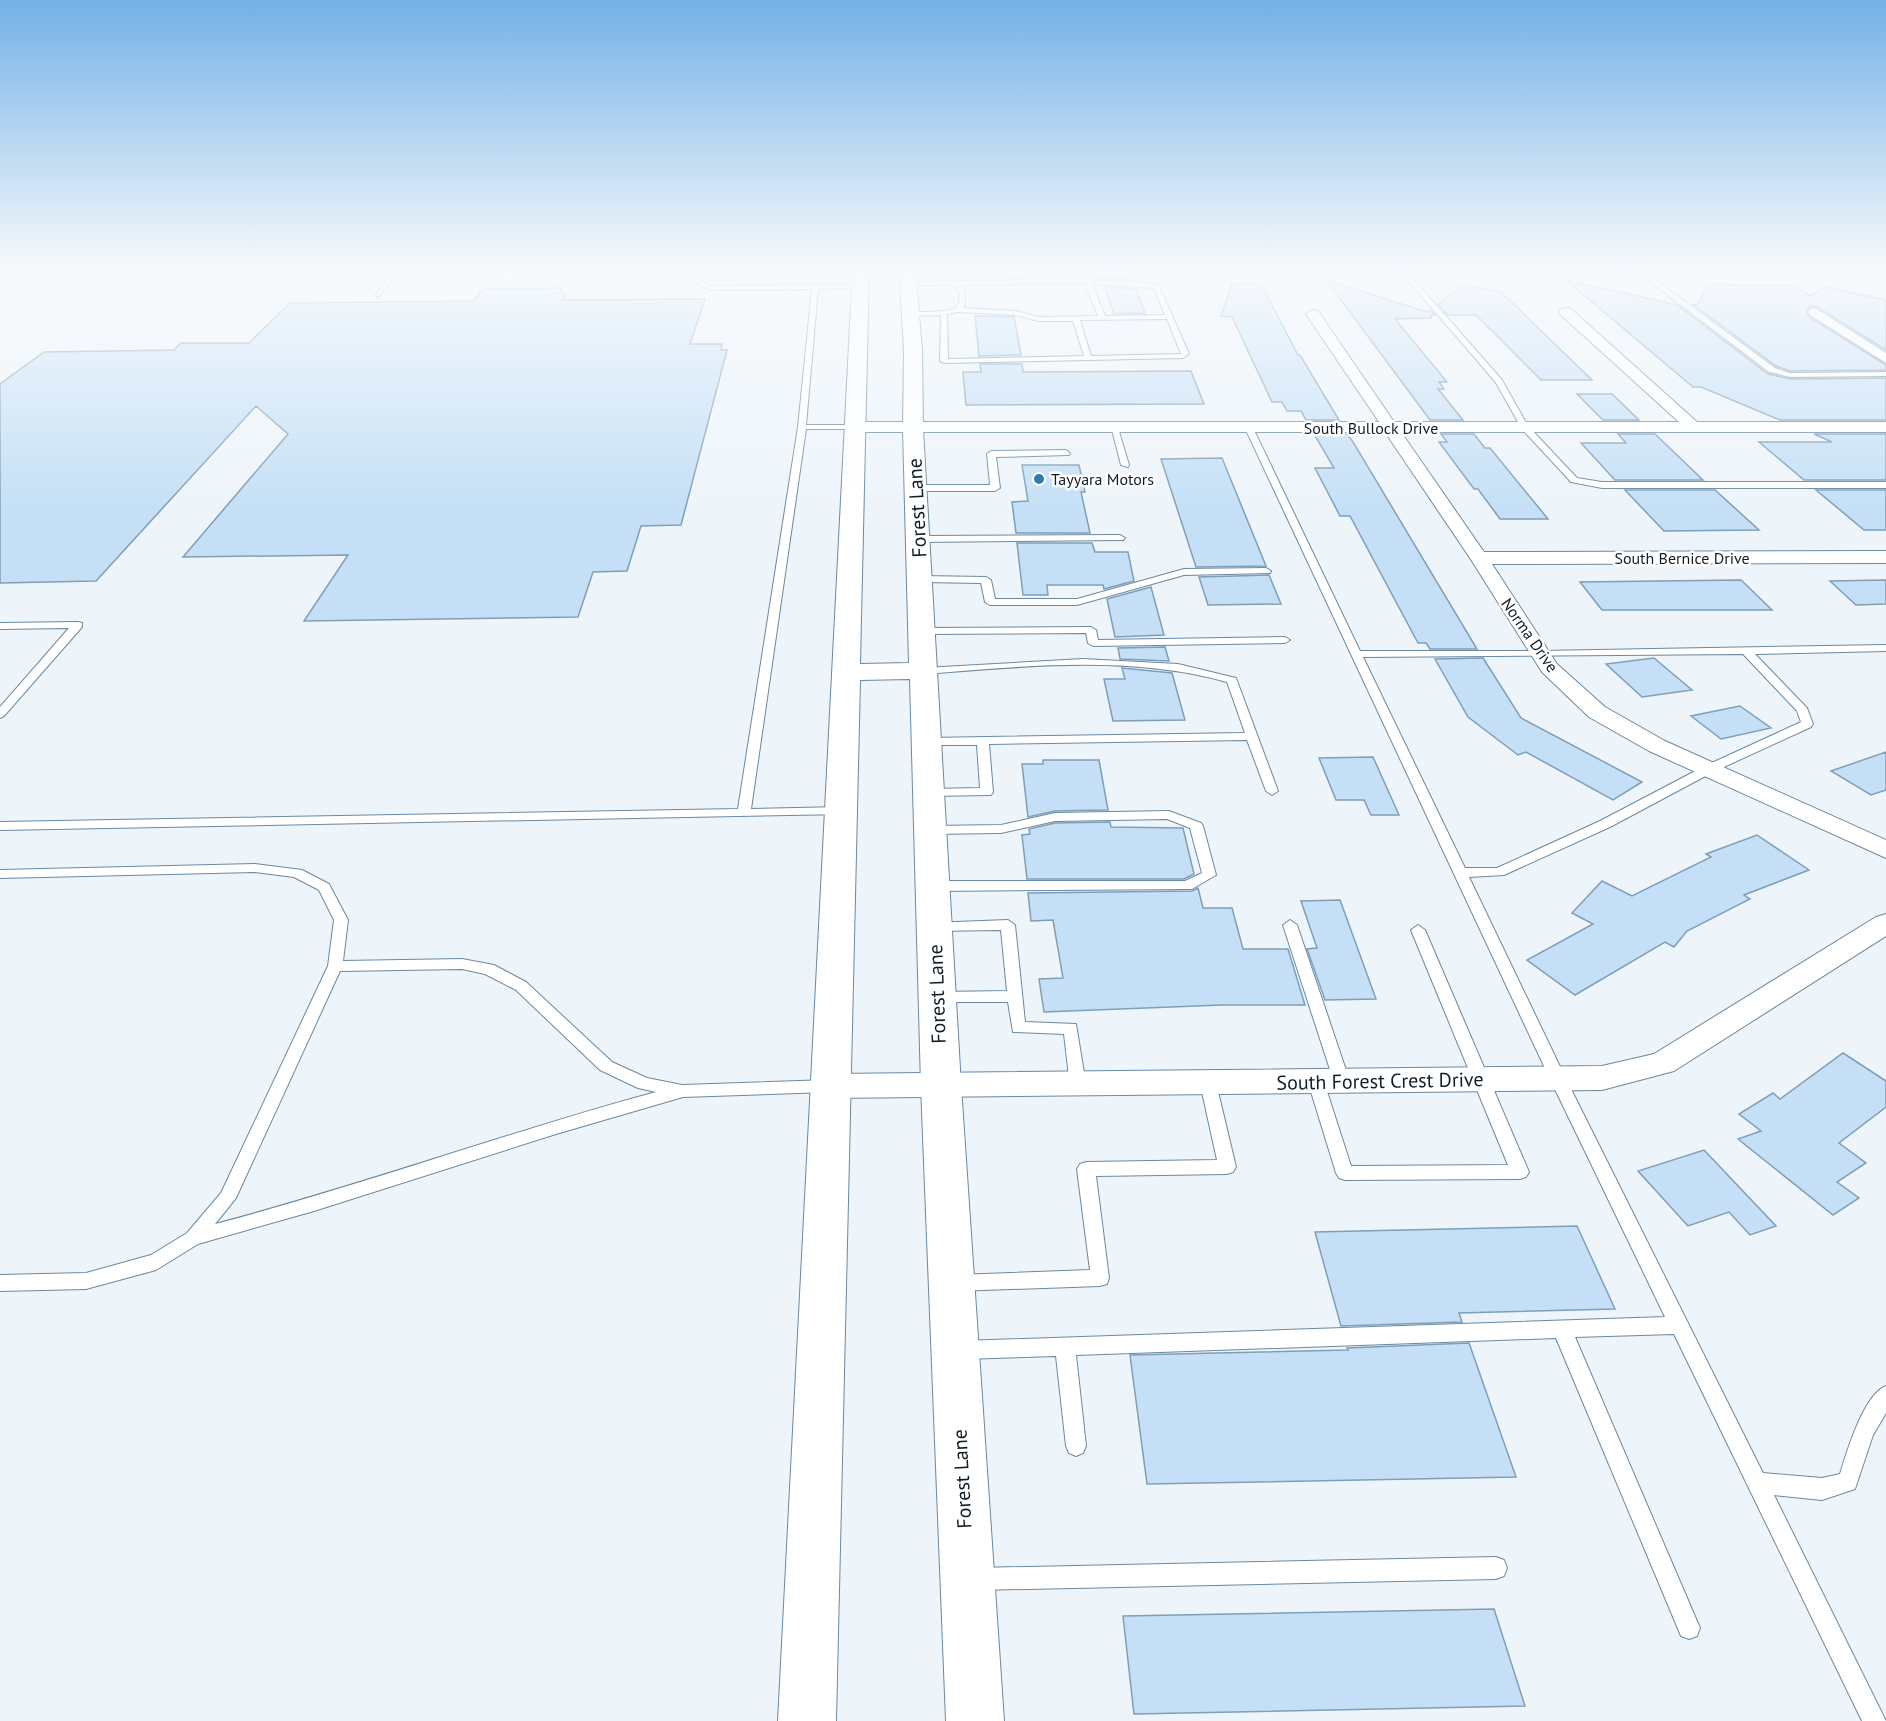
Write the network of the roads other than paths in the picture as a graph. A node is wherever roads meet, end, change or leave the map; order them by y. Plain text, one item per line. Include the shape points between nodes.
1 (809, 347) edge
2 (858, 347) edge
3 (913, 347) edge
4 (944, 347) edge
5 (1085, 347) edge
6 (1182, 347) edge
7 (1336, 347) edge
8 (1470, 347) edge
9 (1605, 347) edge
10 (1742, 347) edge
11 (1868, 347) edge
12 (1088, 358) junction
13 (1886, 359) edge
14 (1886, 374) edge
15 (802, 427) junction
16 (856, 427) junction
17 (1525, 427) junction
18 (1693, 427) junction
19 (1886, 427) edge
20 (1114, 428) junction
21 (1249, 428) junction
22 (1390, 428) junction
23 (913, 429) junction
24 (1066, 453) dead end
25 (1125, 465) dead end
26 (1886, 485) edge
27 (916, 488) junction
28 (1120, 537) dead end
29 (918, 539) junction
30 (1886, 557) edge
31 (1479, 558) junction
32 (1266, 571) dead end
33 (920, 579) junction
34 (0, 626) edge
35 (922, 631) junction
36 (1285, 640) dead end
37 (1886, 648) edge
38 (1746, 650) junction
39 (1356, 654) junction
40 (1540, 654) junction
41 (924, 671) junction
42 (846, 672) junction
43 (0, 714) edge
44 (1252, 736) junction
45 (983, 741) junction
46 (927, 742) junction
47 (1709, 769) junction
48 (1272, 791) dead end
49 (929, 794) junction
50 (841, 811) junction
51 (744, 813) junction
52 (0, 826) edge
53 (930, 830) junction
54 (1886, 850) edge
55 (1461, 873) junction
56 (0, 874) edge
57 (933, 886) junction
58 (1886, 923) edge
59 (934, 926) junction
60 (1290, 926) dead end
61 (1418, 930) dead end
62 (335, 966) junction
63 (1015, 996) junction
64 (937, 997) junction
65 (1558, 1079) junction
66 (1481, 1080) junction
67 (1329, 1082) junction
68 (1209, 1083) junction
69 (1078, 1085) junction
70 (831, 1086) junction
71 (940, 1086) junction
72 (682, 1091) junction
73 (192, 1238) junction
74 (0, 1283) edge
75 (951, 1283) junction
76 (1680, 1325) junction
77 (1562, 1329) junction
78 (1065, 1347) junction
79 (954, 1350) junction
80 (1886, 1395) edge
81 (1076, 1446) dead end
82 (1758, 1483) junction
83 (1496, 1568) dead end
84 (968, 1579) junction
85 (1689, 1628) dead end
86 (807, 1721) edge
87 (975, 1721) edge
88 (1874, 1721) edge

1 - 15 lane
2 - 16 main road
3 - 23 main road, Forest Lane
4 - 12 lane via 944,361
5 - 12 lane
6 - 12 lane via 1183,356
7 - 22 street, Norma Drive
8 - 17 lane via 1498,382
9 - 18 street
10 - 14 lane via 1772,370 1790,375
11 - 13 street
15 - 16 lane
15 - 51 lane
16 - 23 street, South Bullock Drive
16 - 42 main road
17 - 18 street, South Bullock Drive
17 - 22 street, South Bullock Drive
17 - 26 lane via 1574,480 1584,484
18 - 19 street, South Bullock Drive
20 - 21 street, South Bullock Drive
20 - 23 street, South Bullock Drive
20 - 25 lane
21 - 22 street, South Bullock Drive
21 - 39 lane
22 - 31 street, Norma Drive
23 - 27 main road, Forest Lane
24 - 27 lane via 991,454 995,488
27 - 29 main road, Forest Lane
28 - 29 lane
29 - 33 main road, Forest Lane
30 - 31 street, South Bernice Drive
31 - 40 street, Norma Drive
32 - 33 lane via 1184,572 1077,602 990,602 987,580
33 - 35 main road, Forest Lane
34 - 43 lane via 78,625
35 - 36 lane via 1091,630 1093,643
35 - 41 main road, Forest Lane
37 - 38 lane
38 - 40 lane
38 - 47 lane via 1803,710 1807,724
39 - 40 lane
39 - 55 lane
40 - 47 street, Norma Drive via 1549,668 1597,712 1657,746
41 - 42 main road
41 - 44 lane via 993,665 1179,667 1232,680
41 - 46 main road, Forest Lane
42 - 50 main road
44 - 45 lane
44 - 48 lane
45 - 46 lane
45 - 49 lane via 987,792
46 - 49 main road, Forest Lane
47 - 54 street, Norma Drive
47 - 55 lane via 1605,824 1499,872
49 - 53 main road, Forest Lane
50 - 51 lane
50 - 70 main road
51 - 52 lane
53 - 57 main road, Forest Lane
53 - 57 lane via 1002,830 1055,817 1169,815 1196,826 1209,874 1187,886
55 - 65 lane
56 - 62 lane via 255,868 297,873 324,887 341,920
57 - 59 main road, Forest Lane
58 - 65 street, South Forest Crest Drive via 1663,1063 1602,1078
59 - 63 lane via 1008,925
59 - 64 main road, Forest Lane
60 - 67 lane
61 - 66 lane
62 - 72 lane via 462,964 489,969 521,986 606,1066 644,1084
62 - 73 lane via 226,1198
63 - 64 lane
63 - 69 lane via 1018,1029 1071,1028
64 - 71 main road, Forest Lane
65 - 66 street, South Forest Crest Drive
65 - 76 lane
66 - 67 street, South Forest Crest Drive
66 - 67 lane via 1520,1172 1345,1173
67 - 68 street, South Forest Crest Drive
68 - 69 street, South Forest Crest Drive
68 - 75 lane via 1227,1167 1086,1169 1100,1278
69 - 71 street, South Forest Crest Drive
70 - 71 street, South Forest Crest Drive
70 - 72 lane
70 - 86 main road
71 - 75 main road, Forest Lane
72 - 73 lane via 593,1114 277,1217
73 - 74 lane via 156,1262 86,1281
75 - 79 main road, Forest Lane
76 - 77 lane
76 - 82 lane
77 - 78 lane
77 - 85 lane
78 - 79 lane
78 - 81 lane
79 - 84 main road, Forest Lane
80 - 82 lane via 1864,1431 1848,1482 1822,1489
82 - 88 lane
83 - 84 lane
84 - 87 main road, Forest Lane

